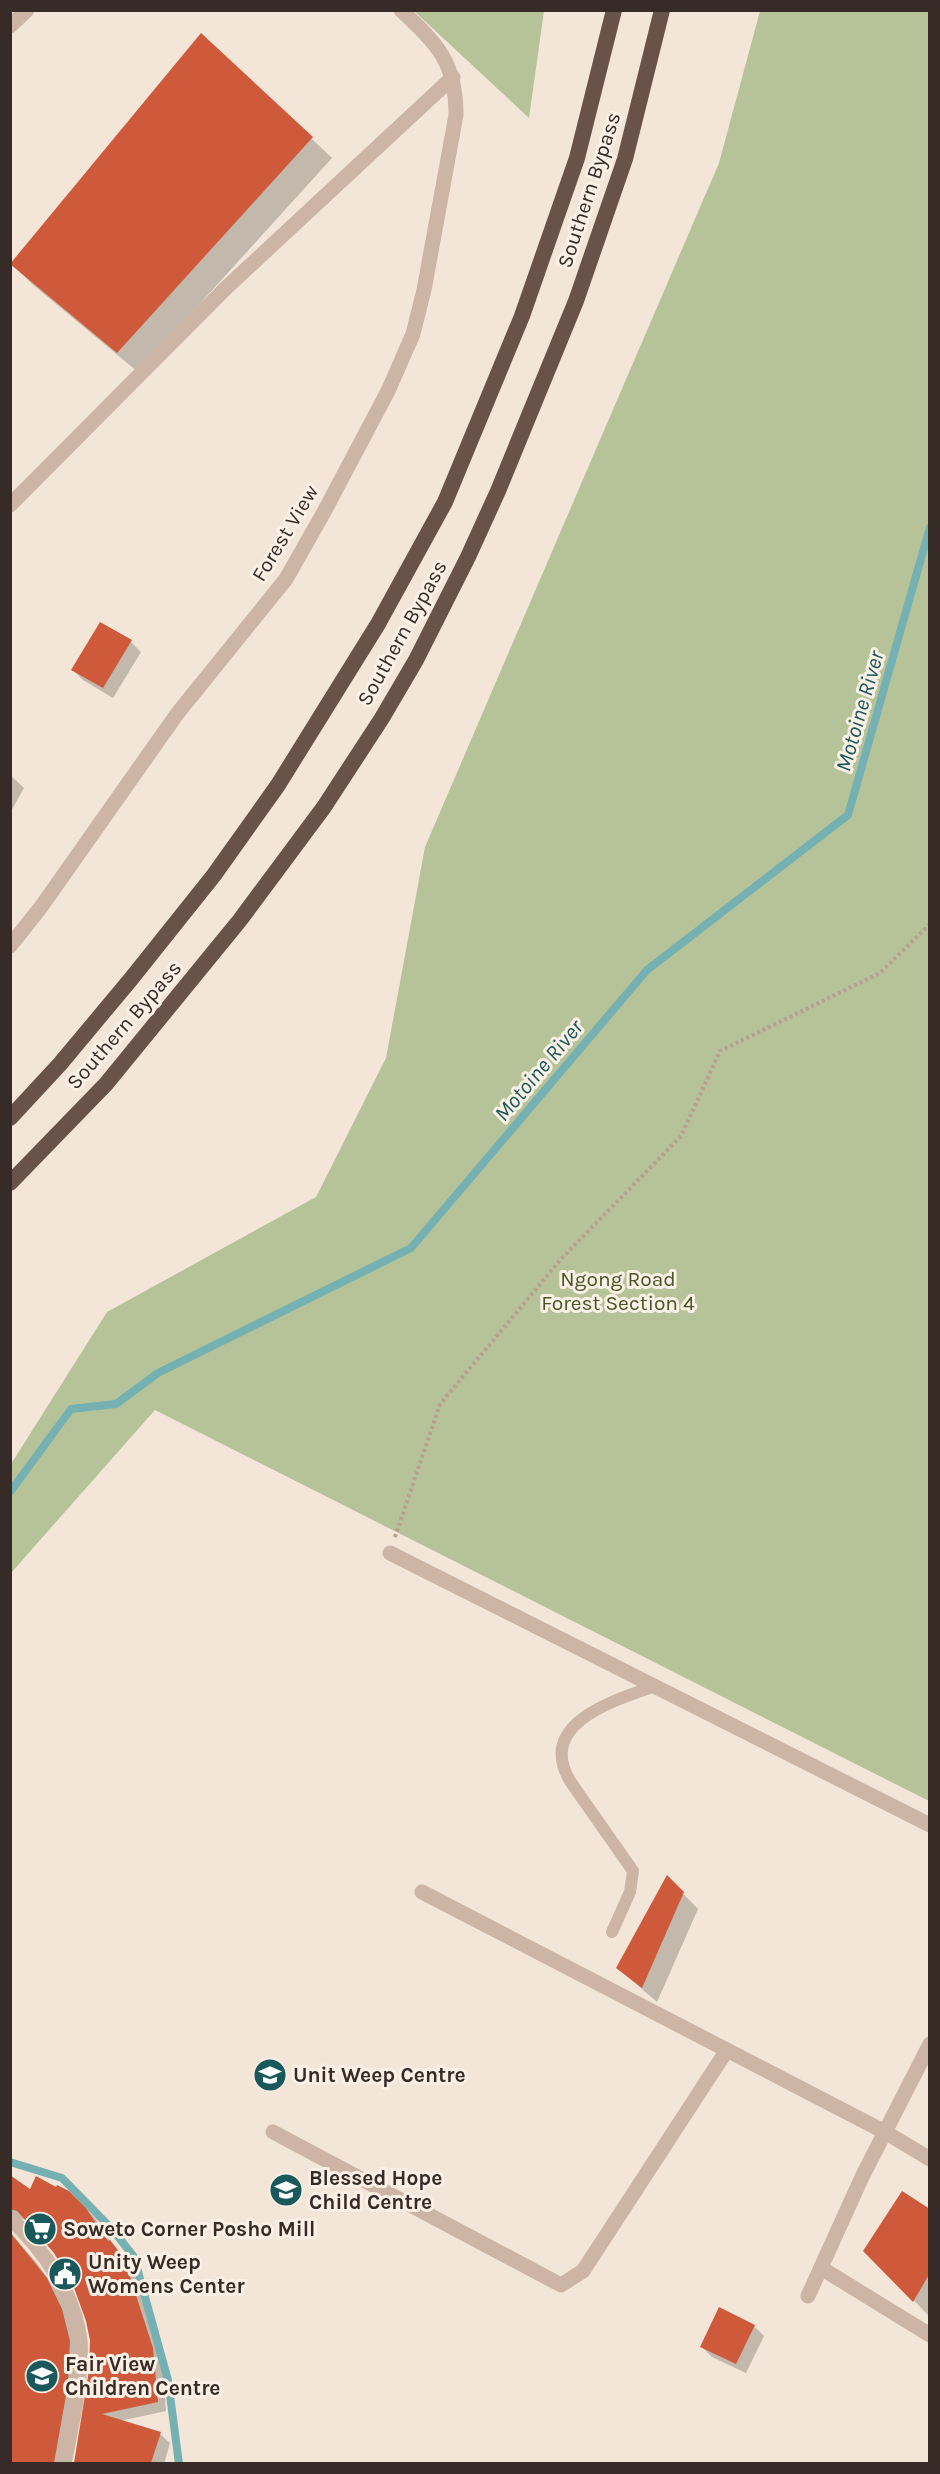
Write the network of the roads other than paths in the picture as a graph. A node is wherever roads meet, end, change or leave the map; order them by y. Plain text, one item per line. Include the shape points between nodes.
1 (27, 10) edge
2 (400, 10) edge
3 (614, 10) edge
4 (662, 10) edge
5 (10, 26) edge
6 (453, 77) junction
7 (10, 505) edge
8 (10, 946) edge
9 (10, 1118) edge
10 (10, 1183) edge
11 (390, 1553) road end
12 (655, 1686) junction
13 (930, 1825) edge
14 (422, 1892) dead end
15 (612, 1932) dead end
16 (930, 2044) edge
17 (727, 2050) junction
18 (273, 2132) dead end
19 (885, 2132) junction
20 (930, 2159) edge
21 (10, 2218) edge
22 (821, 2268) junction
23 (808, 2296) dead end
24 (930, 2335) edge
25 (64, 2463) edge

1 - 5 street
2 - 6 street, Forest View via 443,54
3 - 9 highway, Southern Bypass via 577,158 522,316 446,502 278,785 214,875 131,979
4 - 10 highway, Southern Bypass via 625,159 576,301 498,491 416,660 324,807 212,957 106,1084
6 - 7 street via 227,287
6 - 8 street, Forest View via 456,115 424,290 412,334 388,391 285,579 177,714
11 - 12 street
12 - 13 street
12 - 15 lane via 586,1714 573,1727 562,1752 563,1768 570,1781 633,1871 630,1892
14 - 17 street
16 - 19 street
17 - 18 street via 583,2271 561,2285
17 - 19 street
19 - 20 street
19 - 22 street
21 - 25 street via 41,2251 73,2309 80,2341 79,2370
22 - 23 street
22 - 24 street

